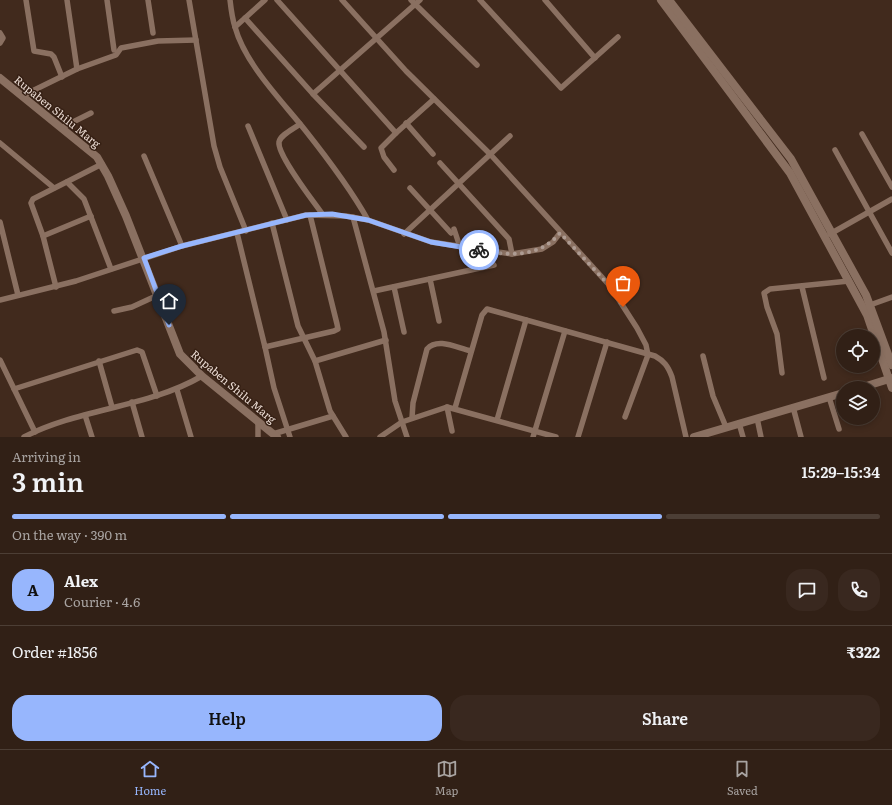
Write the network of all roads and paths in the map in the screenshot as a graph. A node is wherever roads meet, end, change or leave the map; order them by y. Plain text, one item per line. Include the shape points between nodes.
1 (26, 0) edge
2 (67, 0) edge
3 (107, 0) edge
4 (148, 0) edge
5 (189, 0) edge
6 (230, 0) edge
7 (265, 0) edge
8 (277, 0) edge
9 (342, 0) edge
10 (411, 0) edge
11 (420, 0) edge
12 (480, 0) edge
13 (545, 0) edge
14 (661, 0) edge
15 (669, 0) edge
16 (415, 5) junction
17 (245, 18) junction
18 (235, 28) junction
19 (0, 33) edge
20 (153, 33) dead end
21 (618, 37) dead end
22 (377, 39) junction
23 (196, 40) junction
24 (0, 43) edge
25 (114, 50) dead end
26 (595, 58) junction
27 (477, 65) dead end
28 (77, 69) junction
29 (340, 71) junction
30 (62, 77) junction
31 (0, 78) edge
32 (313, 94) junction
33 (22, 96) junction
34 (434, 99) junction
35 (91, 113) dead end
36 (406, 123) junction
37 (300, 124) junction
38 (248, 126) dead end
39 (61, 128) junction
40 (396, 132) junction
41 (862, 134) dead end
42 (510, 136) dead end
43 (0, 143) edge
44 (364, 147) dead end
45 (835, 150) dead end
46 (432, 154) dead end
47 (490, 154) junction
48 (144, 156) dead end
49 (440, 163) dead end
50 (102, 164) junction
51 (394, 170) dead end
52 (67, 182) junction
53 (458, 184) junction
54 (892, 187) edge
55 (54, 188) junction
56 (410, 188) dead end
57 (892, 199) edge
58 (429, 211) junction
59 (869, 212) junction
60 (310, 215) junction
61 (323, 215) junction
62 (91, 216) junction
63 (353, 217) junction
64 (287, 220) junction
65 (368, 220) junction
66 (0, 222) edge
67 (272, 223) junction
68 (246, 231) junction
69 (237, 233) junction
70 (560, 233) junction
71 (404, 234) junction
72 (829, 235) junction
73 (43, 236) junction
74 (182, 246) junction
75 (460, 247) junction
76 (892, 253) edge
77 (512, 254) junction
78 (144, 258) junction
79 (494, 265) dead end
80 (111, 269) junction
81 (430, 279) junction
82 (849, 281) junction
83 (56, 287) junction
84 (394, 287) junction
85 (802, 287) junction
86 (374, 291) junction
87 (18, 295) junction
88 (158, 295) junction
89 (892, 297) edge
90 (0, 300) edge
91 (870, 305) junction
92 (114, 311) dead end
93 (526, 320) junction
94 (439, 321) dead end
95 (565, 331) junction
96 (404, 332) dead end
97 (303, 338) junction
98 (386, 340) junction
99 (607, 342) junction
100 (264, 348) junction
101 (471, 351) junction
102 (648, 354) junction
103 (703, 356) dead end
104 (0, 360) edge
105 (99, 361) junction
106 (315, 361) junction
107 (892, 365) edge
108 (782, 373) dead end
109 (202, 376) junction
110 (824, 378) dead end
111 (890, 379) edge
112 (880, 382) edge
113 (892, 388) edge
114 (14, 389) junction
115 (177, 390) junction
116 (836, 395) edge
117 (157, 396) junction
118 (829, 397) junction
119 (132, 402) junction
120 (112, 407) junction
121 (446, 407) junction
122 (793, 407) junction
123 (456, 408) junction
124 (85, 415) junction
125 (333, 416) junction
126 (625, 417) dead end
127 (412, 418) junction
128 (757, 418) junction
129 (497, 420) junction
130 (258, 421) junction
131 (402, 422) junction
132 (739, 423) junction
133 (726, 427) junction
134 (289, 429) junction
135 (839, 430) dead end
136 (452, 431) dead end
137 (534, 431) junction
138 (35, 432) junction
139 (275, 435) edge
140 (24, 437) edge
141 (92, 437) edge
142 (142, 437) edge
143 (191, 437) edge
144 (258, 437) edge
145 (290, 437) edge
146 (346, 437) edge
147 (380, 437) edge
148 (407, 437) edge
149 (533, 437) edge
150 (556, 437) edge
151 (578, 437) edge
152 (686, 437) edge
153 (694, 437) edge
154 (743, 437) edge
155 (761, 437) edge
156 (801, 437) edge

1 - 30 street via 34,51 51,54
2 - 28 street
3 - 25 street
4 - 20 street
5 - 23 street
6 - 18 street
7 - 17 street
8 - 29 street
9 - 22 street
10 - 16 street
11 - 16 street
12 - 26 street via 561,88
13 - 26 street
14 - 72 street via 780,157
15 - 72 street via 791,159
16 - 22 street
16 - 27 street
17 - 18 street
17 - 32 street
18 - 37 street via 245,50 267,84
19 - 24 street via 3,38
21 - 26 street
22 - 29 street
22 - 34 street
23 - 28 street via 158,41 121,48 116,55
23 - 68 street via 214,146
28 - 30 street
29 - 32 street
29 - 40 street
30 - 33 street
31 - 33 street, Rupaben Shilu Marg
32 - 44 street
33 - 39 street, Rupaben Shilu Marg
34 - 36 street
34 - 47 street
35 - 39 street
36 - 40 street
36 - 46 street
37 - 61 street via 281,138 280,148
37 - 65 street via 349,188
38 - 64 street
39 - 50 street, Rupaben Shilu Marg
40 - 51 street via 381,148
41 - 54 street
42 - 47 street
43 - 55 street
45 - 59 street
47 - 53 street
47 - 70 street
48 - 74 street
49 - 53 street
50 - 52 street
50 - 78 street, Rupaben Shilu Marg
52 - 55 street
52 - 62 street via 84,199
53 - 58 street
53 - 77 street via 509,239
55 - 73 street via 33,199 31,204
56 - 58 street
57 - 59 street
58 - 71 street
58 - 75 street via 452,231
59 - 72 street
59 - 76 street
60 - 61 street
60 - 64 street
60 - 97 street via 338,329
61 - 63 street
62 - 73 street
62 - 80 street
63 - 65 street
63 - 86 street
64 - 67 street
65 - 71 street
66 - 87 street
67 - 68 street
67 - 97 street
68 - 69 street
69 - 74 street
69 - 100 street
70 - 77 street via 553,242 542,249
70 - 102 street via 610,286 637,328
71 - 75 street
72 - 82 street
72 - 91 street
73 - 83 street
74 - 78 street
75 - 77 street
78 - 80 street
78 - 88 street, Rupaben Shilu Marg
79 - 81 street
80 - 83 street
81 - 84 street
81 - 94 street
82 - 85 street
82 - 111 street via 868,315
83 - 87 street
84 - 86 street
84 - 96 street
85 - 108 street via 770,289 764,293 777,334
85 - 110 street
86 - 98 street
87 - 90 street
88 - 92 street via 132,307
88 - 109 street, Rupaben Shilu Marg via 180,354
89 - 91 street
91 - 107 street
93 - 95 street
93 - 101 street via 492,309 484,310
93 - 129 street
95 - 99 street
95 - 137 street
97 - 100 street
97 - 106 street
98 - 106 street
98 - 131 street via 395,401
99 - 102 street
99 - 151 street
100 - 134 street via 274,388
101 - 123 street
101 - 127 street via 440,343 427,349
102 - 126 street
102 - 152 street via 663,360 668,367
103 - 133 street
104 - 114 street
105 - 114 street
105 - 117 street via 130,351 142,352
105 - 120 street
106 - 125 street
109 - 115 street
109 - 130 street, Rupaben Shilu Marg
111 - 112 street
111 - 113 street
114 - 138 street
115 - 117 street
115 - 143 street
116 - 118 street
117 - 119 street
118 - 122 street
118 - 135 street
119 - 120 street
119 - 142 street
120 - 124 street
121 - 123 street
121 - 127 street
121 - 136 street
122 - 128 street
122 - 156 street
123 - 129 street
124 - 138 street
124 - 141 street
125 - 134 street
125 - 146 street
127 - 131 street
128 - 132 street
128 - 155 street
129 - 137 street
130 - 139 street, Rupaben Shilu Marg
130 - 144 street
131 - 147 street
131 - 148 street
132 - 133 street
132 - 154 street
133 - 153 street
134 - 139 street
134 - 145 street
137 - 149 street
137 - 150 street
138 - 140 street

